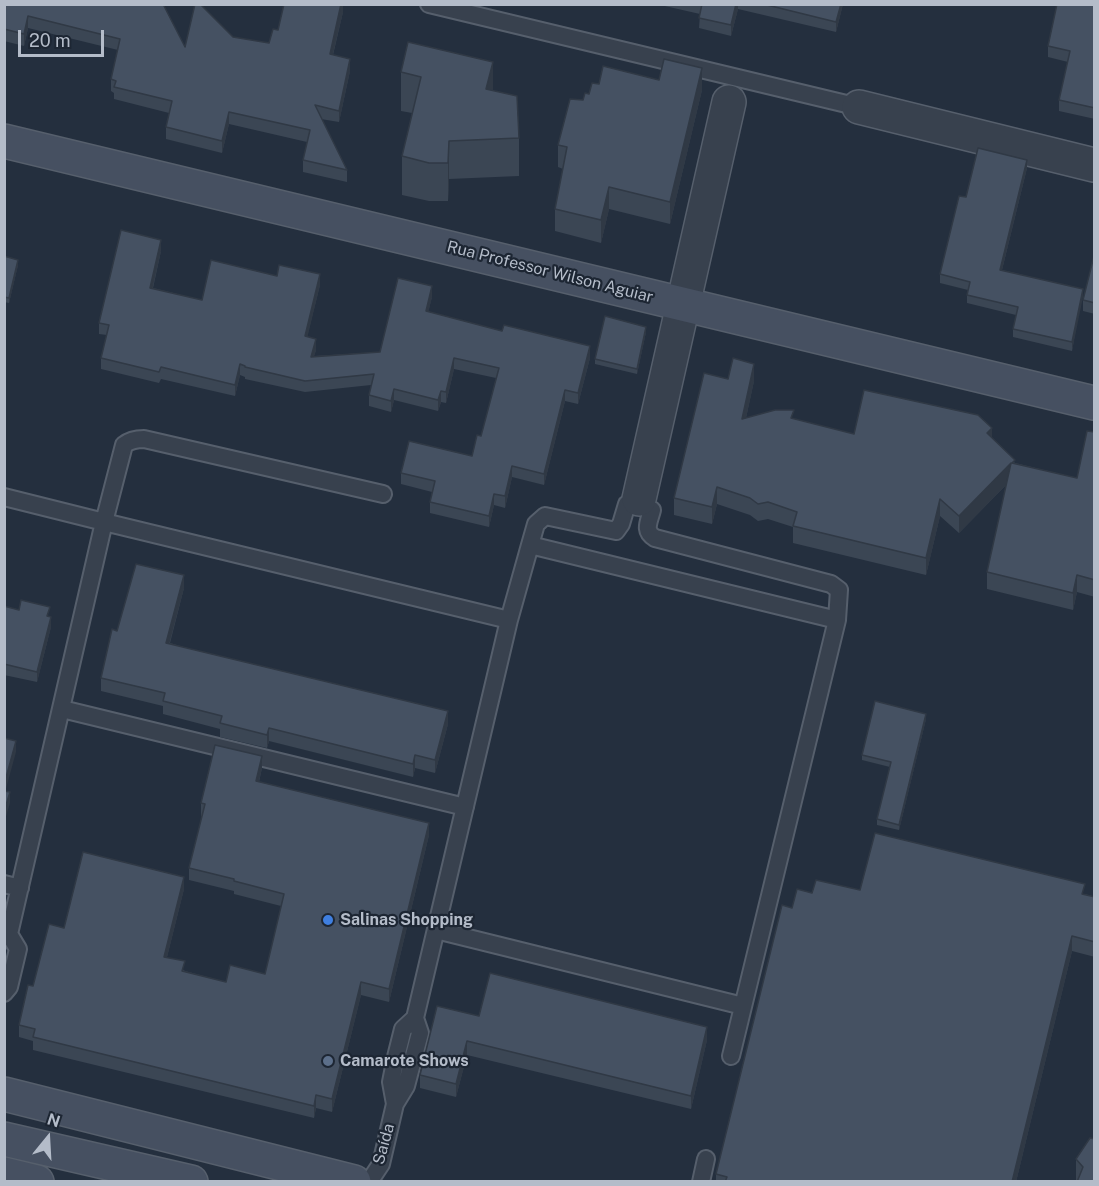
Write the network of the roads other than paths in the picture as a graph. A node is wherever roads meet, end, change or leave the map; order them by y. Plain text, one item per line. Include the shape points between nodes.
1 (429, 4) edge
2 (729, 102) dead end
3 (858, 107) joint
4 (4, 141) edge
5 (1095, 165) edge
6 (683, 304) junction
7 (1095, 403) edge
8 (383, 494) dead end
9 (4, 497) edge
10 (639, 504) junction
11 (104, 522) junction
12 (530, 545) junction
13 (509, 620) junction
14 (837, 620) junction
15 (62, 709) junction
16 (465, 807) junction
17 (12, 886) edge
18 (436, 930) junction
19 (9, 934) junction
20 (4, 954) edge
21 (4, 993) edge
22 (743, 1006) junction
23 (731, 1056) dead end
24 (4, 1094) edge
25 (4, 1139) edge
26 (706, 1159) dead end
27 (4, 1174) edge
28 (37, 1182) edge
29 (191, 1182) edge
30 (354, 1182) edge
31 (369, 1182) edge
32 (700, 1182) edge

1 - 3 lane
2 - 6 street
3 - 5 street
4 - 6 street, Rua Professor Wilson Aguiar
6 - 7 street, Rua Professor Wilson Aguiar
6 - 10 street
8 - 11 lane via 136,439 124,446
9 - 11 lane
10 - 12 lane, Saída via 616,531 544,516 536,524
10 - 14 lane via 649,534 655,538 836,586 840,598
11 - 13 lane
11 - 15 lane
12 - 13 lane, Saída
12 - 14 lane
13 - 16 lane, Saída
14 - 22 lane
15 - 16 lane
15 - 17 lane
16 - 18 lane, Saída
17 - 19 lane
18 - 22 lane
18 - 31 lane, Saída via 415,1018 420,1033 406,1086 395,1104 381,1164
19 - 20 lane
19 - 21 lane via 18,950
22 - 23 lane
24 - 30 street
25 - 29 street
26 - 32 lane
27 - 28 street

